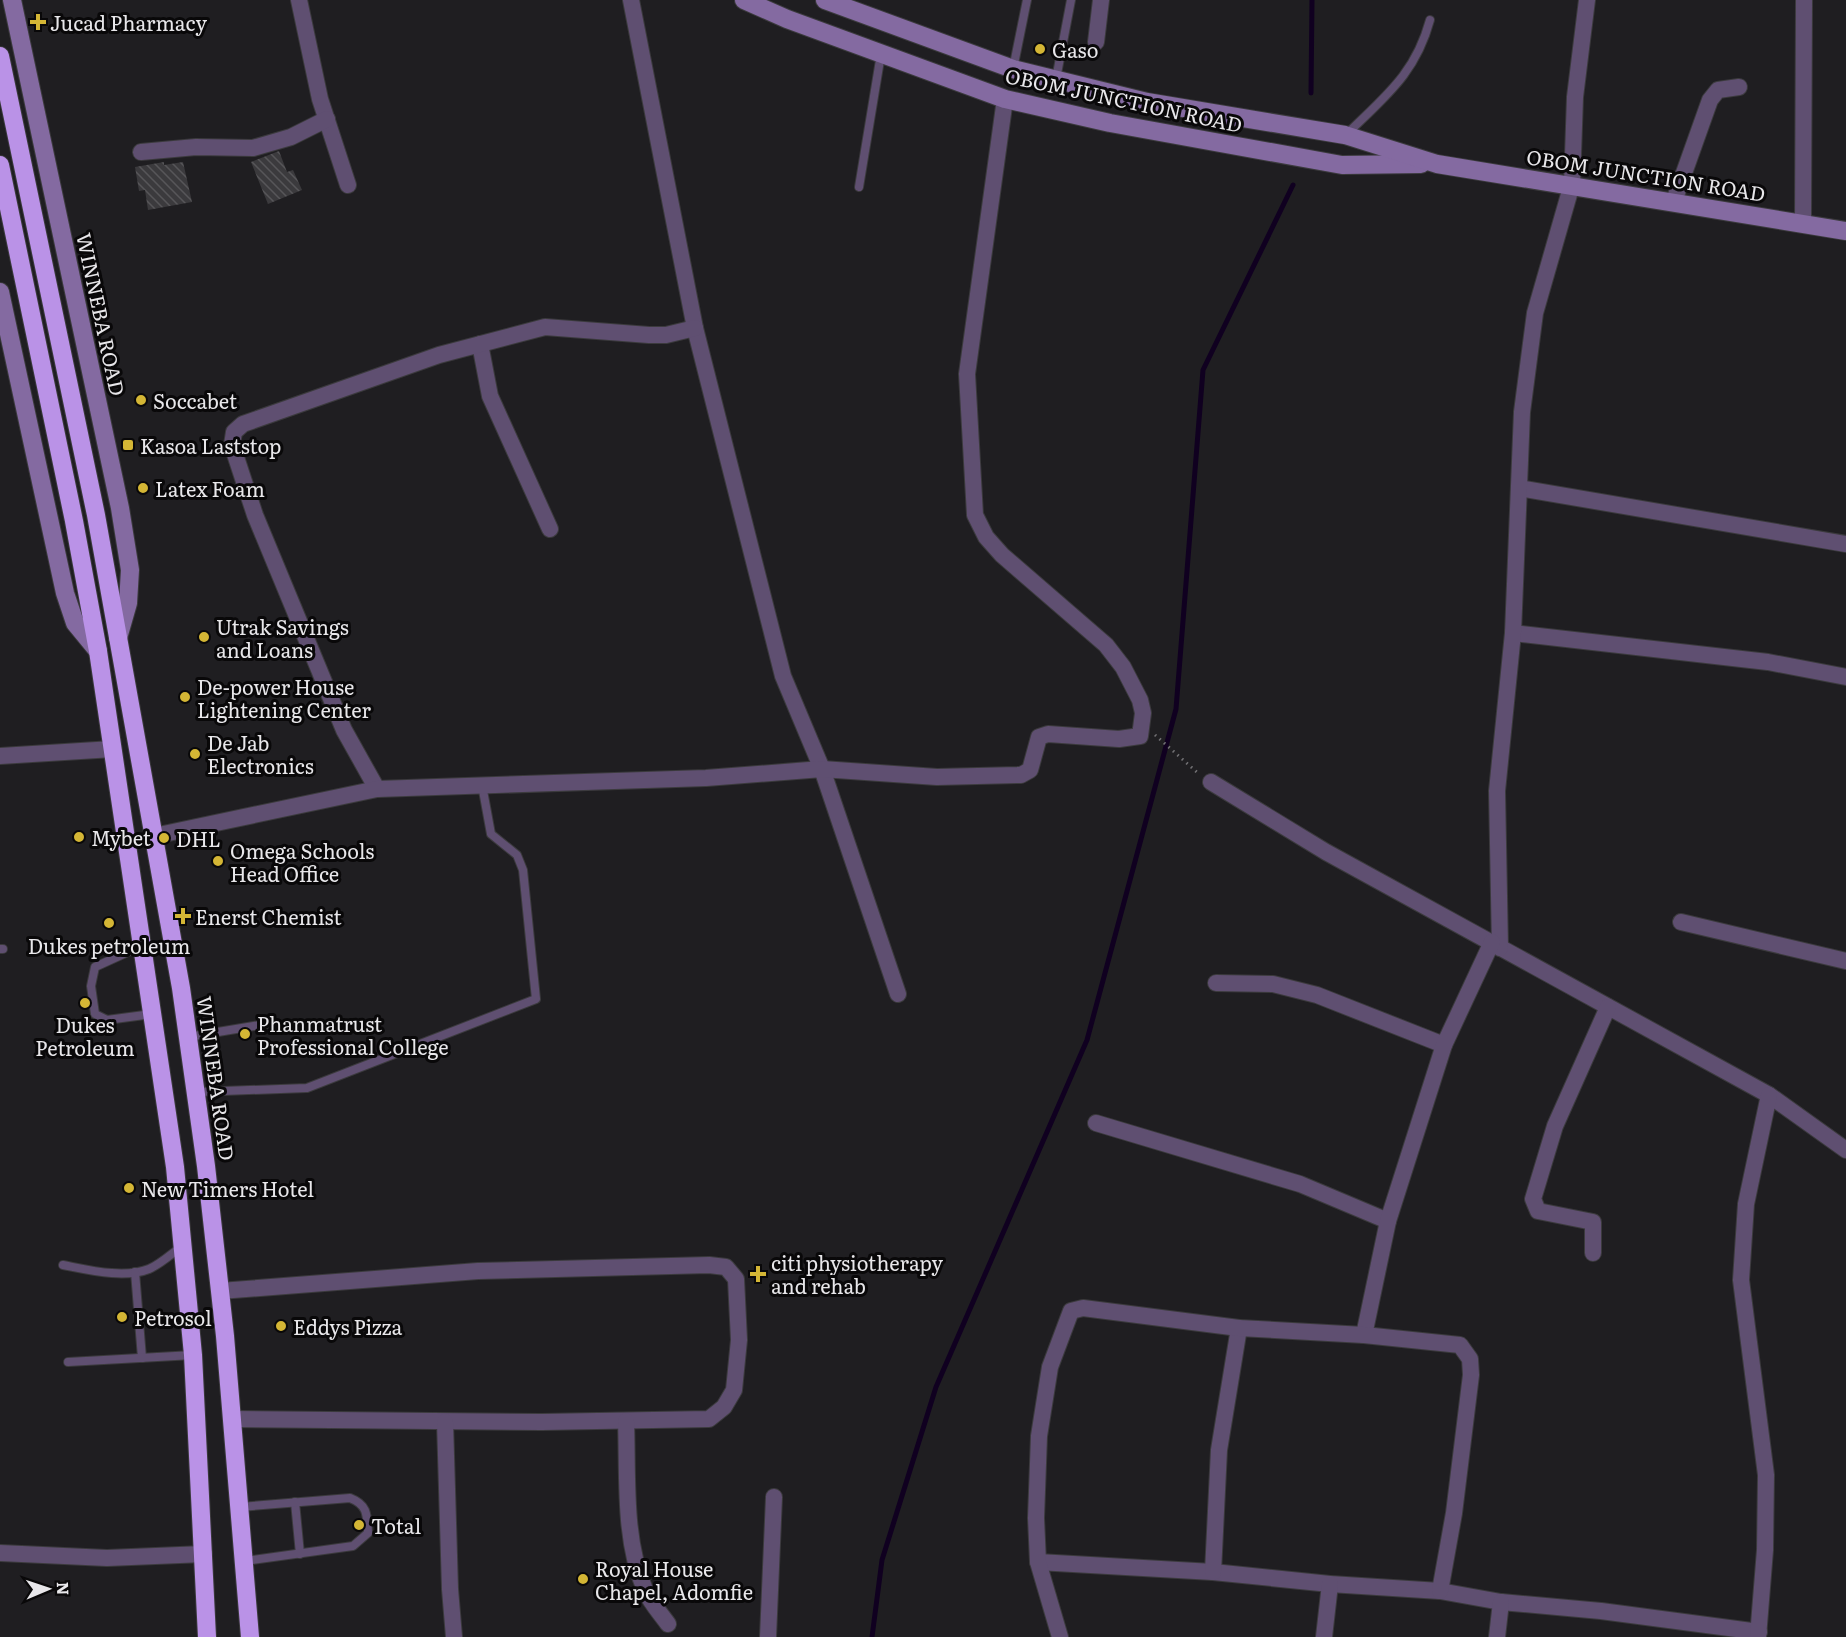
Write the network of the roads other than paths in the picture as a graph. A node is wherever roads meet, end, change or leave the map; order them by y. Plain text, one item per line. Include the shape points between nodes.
1 (12, 0) edge
2 (299, 0) edge
3 (632, 0) edge
4 (744, 0) edge
5 (825, 0) edge
6 (1026, 0) edge
7 (1071, 0) edge
8 (1101, 0) edge
9 (1587, 0) edge
10 (1804, 0) edge
11 (1430, 20) dead end
12 (1096, 42) dead end
13 (881, 53) junction
14 (0, 56) edge
15 (1013, 69) junction
16 (1056, 80) junction
17 (1739, 87) dead end
18 (1005, 99) junction
19 (327, 119) junction
20 (1345, 135) junction
21 (141, 152) dead end
22 (1437, 164) junction
23 (0, 165) edge
24 (1572, 184) junction
25 (348, 185) dead end
26 (859, 187) dead end
27 (1674, 201) junction
28 (1803, 223) junction
29 (1846, 231) edge
30 (0, 292) edge
31 (695, 328) junction
32 (480, 345) junction
33 (1519, 488) junction
34 (550, 530) dead end
35 (1846, 544) edge
36 (1513, 633) junction
37 (118, 638) junction
38 (98, 651) junction
39 (1846, 677) edge
40 (113, 748) junction
41 (0, 756) edge
42 (822, 769) junction
43 (1211, 782) road end
44 (482, 785) junction
45 (377, 789) junction
46 (154, 836) junction
47 (1681, 922) dead end
48 (1496, 945) junction
49 (141, 946) junction
50 (1846, 961) edge
51 (1216, 983) dead end
52 (898, 994) dead end
53 (1608, 1007) junction
54 (152, 1014) junction
55 (266, 1024) dead end
56 (188, 1037) junction
57 (1444, 1045) junction
58 (196, 1092) junction
59 (1769, 1095) junction
60 (1096, 1123) dead end
61 (1846, 1150) edge
62 (1388, 1221) junction
63 (183, 1246) junction
64 (1593, 1253) dead end
65 (63, 1265) dead end
66 (135, 1272) junction
67 (220, 1291) junction
68 (1239, 1328) junction
69 (1364, 1335) junction
70 (193, 1355) junction
71 (142, 1358) junction
72 (68, 1362) dead end
73 (232, 1419) junction
74 (626, 1421) junction
75 (445, 1422) junction
76 (774, 1497) dead end
77 (295, 1502) junction
78 (240, 1506) junction
79 (0, 1552) edge
80 (204, 1554) junction
81 (300, 1554) junction
82 (245, 1561) junction
83 (1038, 1562) junction
84 (1213, 1572) junction
85 (1330, 1584) junction
86 (1440, 1591) junction
87 (1501, 1602) junction
88 (668, 1624) dead end
89 (1759, 1635) edge
90 (207, 1637) edge
91 (250, 1637) edge
92 (454, 1637) edge
93 (768, 1637) edge
94 (1060, 1637) edge
95 (1324, 1637) edge
96 (1497, 1637) edge

1 - 37 main road, WINNEBA ROAD via 120,508 130,570 128,603
2 - 19 street
3 - 31 street
4 - 13 main road, OBOM JUNCTION ROAD
5 - 15 main road, OBOM JUNCTION ROAD
6 - 15 lane
7 - 16 lane
8 - 12 street
9 - 24 street via 1575,97
10 - 28 street
11 - 20 lane via 1423,45 1407,74
13 - 18 main road, OBOM JUNCTION ROAD
13 - 26 lane
14 - 37 highway, WINNEBA ROAD
15 - 16 main road, OBOM JUNCTION ROAD
16 - 20 main road, OBOM JUNCTION ROAD via 1147,102
17 - 27 street via 1718,90 1710,100
18 - 22 main road, OBOM JUNCTION ROAD via 1110,123 1342,165
18 - 42 street via 967,374 975,515 986,537 1002,555 1106,645 1134,684 1143,713 1140,736 1039,736 1030,770 1022,775 937,777
19 - 21 street via 291,137 253,148 196,147
19 - 25 street
20 - 22 main road, OBOM JUNCTION ROAD
22 - 24 main road, OBOM JUNCTION ROAD
23 - 38 highway
24 - 27 main road, OBOM JUNCTION ROAD
24 - 33 street via 1535,313 1522,412
27 - 28 main road, OBOM JUNCTION ROAD
28 - 29 main road, OBOM JUNCTION ROAD
30 - 38 main road via 64,593 75,623
31 - 32 street via 648,335 545,327
31 - 42 street via 783,676
32 - 34 street via 490,396
32 - 45 street via 439,354 243,424 234,432 232,445 255,515 344,730
33 - 35 street
33 - 36 street
36 - 39 street via 1768,662
36 - 48 street via 1497,792
37 - 46 highway, WINNEBA ROAD
38 - 40 highway
40 - 41 street
40 - 49 highway
42 - 44 street via 706,778
42 - 52 street
43 - 48 street via 1326,852
44 - 45 street
44 - 58 lane via 491,834 517,855 523,870 536,999 307,1088
45 - 46 street
46 - 56 highway, WINNEBA ROAD
47 - 50 street
48 - 53 street
48 - 57 street
49 - 54 highway
49 - 54 lane via 95,967 91,986 95,1014 108,1020
51 - 57 street via 1273,984 1317,995
53 - 59 street
53 - 64 street via 1555,1126 1533,1199 1538,1211 1593,1222
54 - 63 highway via 176,1167
55 - 56 lane
56 - 58 highway, WINNEBA ROAD
57 - 62 street
58 - 67 highway, WINNEBA ROAD
59 - 61 street
59 - 89 street via 1746,1204 1741,1280 1766,1475
60 - 62 street via 1300,1184
62 - 69 street
63 - 66 lane via 157,1264
63 - 70 highway
65 - 66 lane via 102,1272
66 - 71 lane
67 - 73 highway, WINNEBA ROAD
67 - 74 street via 478,1271 709,1265 726,1268 736,1279 739,1340 734,1390 724,1407 709,1419
68 - 69 street
68 - 83 street via 1083,1308 1071,1311 1050,1367 1039,1436
68 - 84 street via 1219,1450
69 - 86 street via 1460,1345 1470,1359 1455,1502
70 - 71 lane
70 - 80 highway
71 - 72 lane
73 - 75 street
73 - 78 highway, WINNEBA ROAD
74 - 75 street
74 - 88 street via 630,1526 636,1560 645,1591
75 - 92 street
76 - 93 street
77 - 78 lane
77 - 81 lane
77 - 81 lane via 350,1498 361,1502 366,1510 368,1533 362,1541 353,1546
78 - 82 highway, WINNEBA ROAD
79 - 80 street via 107,1558
80 - 90 highway
81 - 82 lane
82 - 91 highway, WINNEBA ROAD
83 - 84 street
83 - 94 street
84 - 85 street
85 - 86 street
85 - 95 street
86 - 87 street
87 - 89 street via 1601,1611
87 - 96 street

